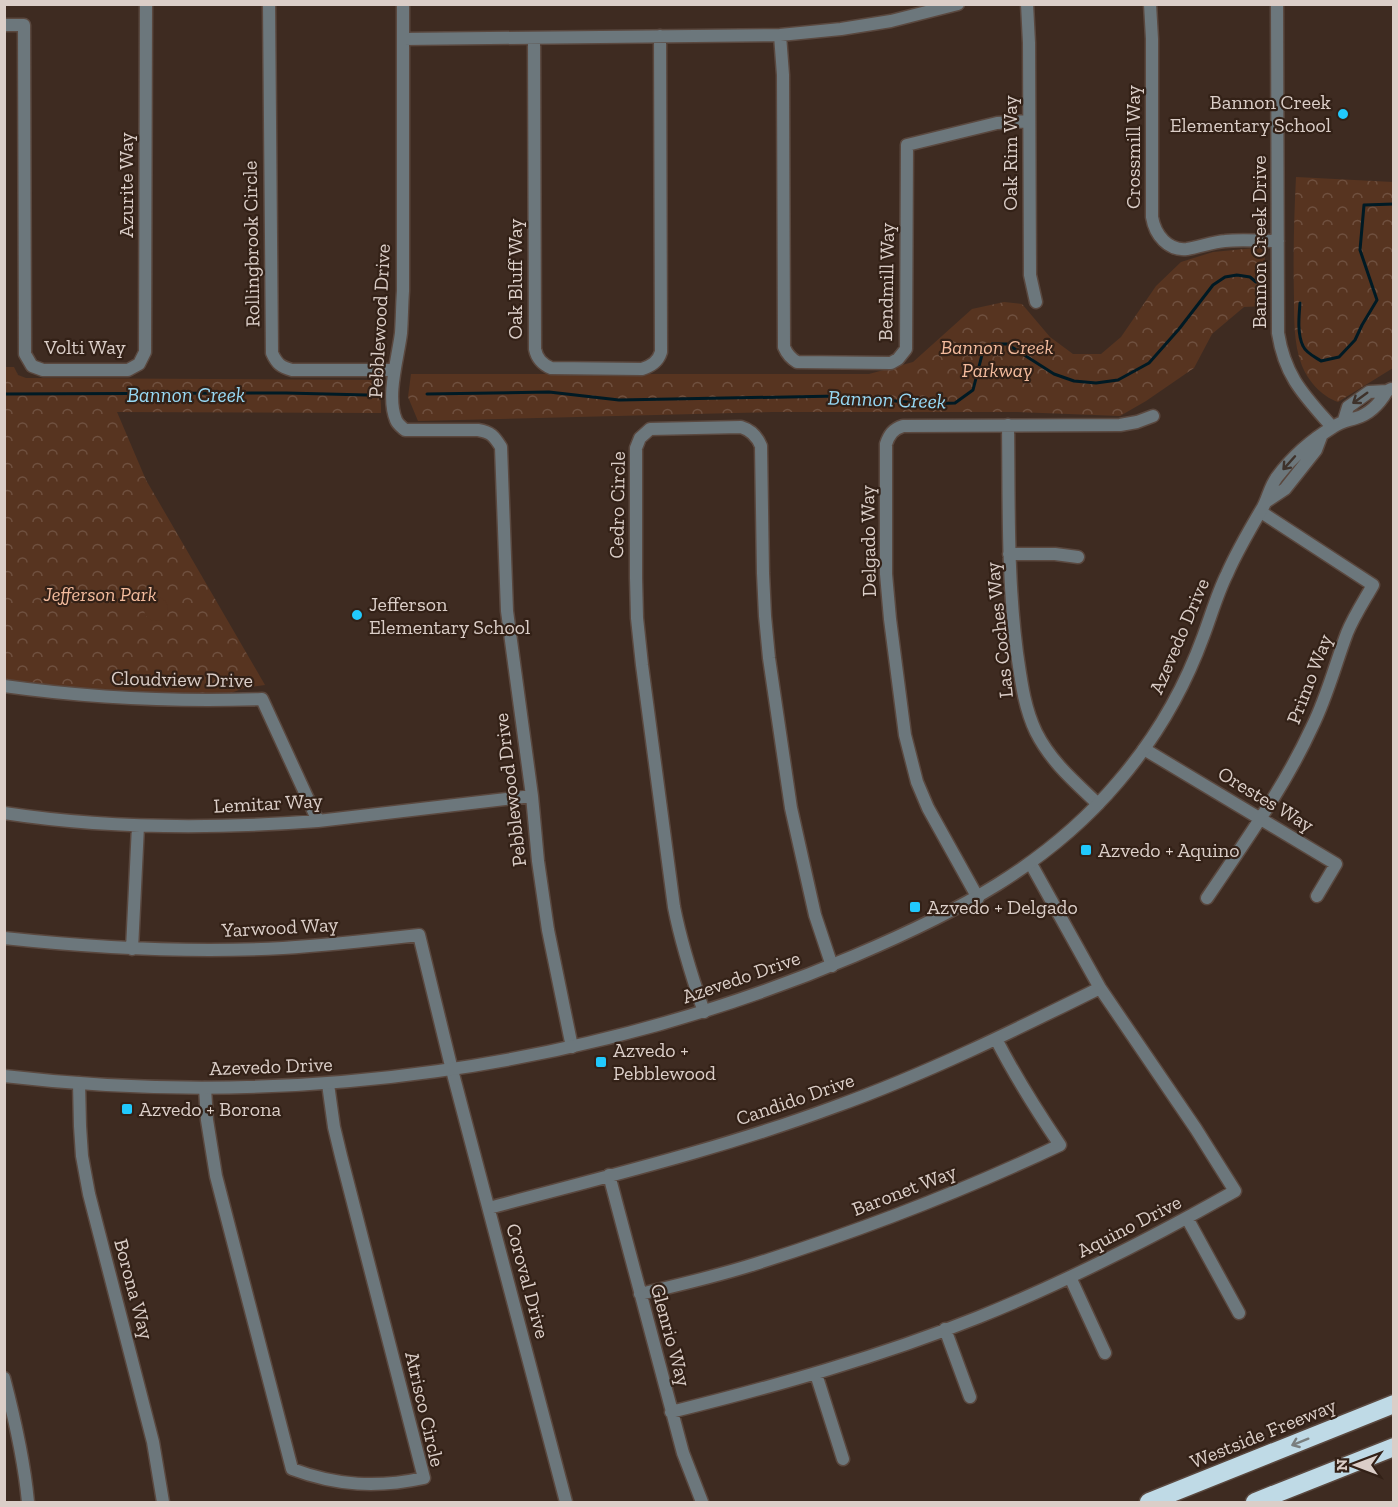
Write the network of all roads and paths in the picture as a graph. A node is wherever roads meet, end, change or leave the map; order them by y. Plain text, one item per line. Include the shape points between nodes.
1 (146, 4) edge
2 (269, 4) edge
3 (403, 4) edge
4 (958, 4) edge
5 (1027, 4) edge
6 (1150, 4) edge
7 (1277, 4) edge
8 (4, 25) edge
9 (780, 34) junction
10 (660, 36) junction
11 (534, 38) junction
12 (403, 39) junction
13 (1029, 122) junction
14 (1278, 241) junction
15 (1036, 302) dead end
16 (139, 364) joint
17 (394, 370) junction
18 (1390, 389) edge
19 (1153, 416) dead end
20 (1008, 425) junction
21 (1327, 431) junction
22 (1264, 506) junction
23 (1009, 554) junction
24 (1078, 556) dead end
25 (4, 686) edge
26 (1144, 749) junction
27 (532, 796) junction
28 (1098, 804) junction
29 (4, 813) edge
30 (1260, 818) junction
31 (318, 821) junction
32 (138, 826) junction
33 (1031, 864) junction
34 (1317, 896) dead end
35 (978, 898) junction
36 (1207, 898) dead end
37 (4, 938) edge
38 (132, 949) junction
39 (832, 966) junction
40 (1100, 988) junction
41 (704, 1012) junction
42 (996, 1039) junction
43 (572, 1047) junction
44 (452, 1070) junction
45 (4, 1076) edge
46 (79, 1083) junction
47 (328, 1084) junction
48 (205, 1088) junction
49 (609, 1175) junction
50 (489, 1208) junction
51 (1187, 1218) junction
52 (1070, 1277) junction
53 (640, 1294) junction
54 (1239, 1313) dead end
55 (945, 1329) junction
56 (1105, 1353) dead end
57 (816, 1374) junction
58 (4, 1378) edge
59 (970, 1397) dead end
60 (1394, 1404) edge
61 (671, 1412) junction
62 (1394, 1447) edge
63 (843, 1459) dead end
64 (28, 1503) edge
65 (164, 1503) edge
66 (566, 1503) edge
67 (702, 1503) edge
68 (1149, 1503) edge
69 (1255, 1503) edge

1 - 16 street, Azurite Way via 145,352
2 - 17 street, Rollingbrook Circle via 272,354 278,364 292,370
3 - 12 street, Pebblewood Drive
4 - 9 street via 891,21
5 - 13 street, Oak Rim Way
6 - 14 street, Crossmill Way via 1152,218 1160,238 1180,249 1212,242
7 - 14 street, Bannon Creek Drive
8 - 16 street, Volti Way via 24,25 27,359 43,370 128,370
9 - 10 street
9 - 13 street, Bendmill Way via 784,347 797,362 891,363 906,349 906,145 997,123
10 - 11 street
10 - 11 street, Oak Bluff Way via 661,352 656,362 642,369 551,368 539,361 534,349
11 - 12 street
12 - 17 street, Pebblewood Drive via 403,291
13 - 15 street, Oak Rim Way via 1030,275
14 - 21 street, Bannon Creek Drive via 1278,333 1284,362
17 - 27 street, Pebblewood Drive via 396,421 405,430 478,430 487,432 501,447 507,611
18 - 21 street, Azevedo Drive via 1369,392 1348,407 1344,420
19 - 20 street, Delgado Way via 1120,425
20 - 23 street, Las Coches Way
20 - 35 street, Delgado Way via 903,426 891,433 886,444 886,573 905,735 928,808
21 - 22 street, Azevedo Drive via 1309,443 1273,481
22 - 26 street, Azevedo Drive via 1224,580 1190,670
22 - 30 street, Primo Way via 1373,585 1348,632 1298,758
23 - 24 street
23 - 28 street, Las Coches Way via 1014,626 1029,716 1054,760
25 - 31 street, Cloudview Drive via 98,697 262,699
26 - 28 street, Azevedo Drive
26 - 30 street, Orestes Way
27 - 31 street, Lemitar Way
27 - 43 street, Pebblewood Drive via 548,930
28 - 33 street, Azevedo Drive
29 - 32 street, Lemitar Way
30 - 34 street, Orestes Way via 1336,864
30 - 36 street, Primo Way
31 - 32 street, Lemitar Way
32 - 38 street
33 - 35 street, Azevedo Drive
33 - 40 street, Aquino Drive
35 - 39 street, Azevedo Drive
37 - 38 street, Yarwood Way
38 - 44 street, Yarwood Way via 282,948 419,935
39 - 41 street, Azevedo Drive
39 - 41 street, Cedro Circle via 815,915 790,808 769,658 761,446 748,429 650,429 636,448 637,618 674,907
40 - 42 street, Candido Drive
40 - 51 street, Aquino Drive via 1235,1191
41 - 43 street, Azevedo Drive
42 - 49 street, Candido Drive via 825,1111
42 - 53 street, Baronet Way via 1060,1145 853,1232
43 - 44 street, Azevedo Drive
44 - 47 street, Azevedo Drive
44 - 50 street, Coroval Drive
45 - 46 street, Azevedo Drive
46 - 48 street, Azevedo Drive
46 - 65 street, Borona Way via 81,1146 89,1194 153,1442
47 - 48 street, Azevedo Drive
47 - 48 street, Atrisco Circle via 341,1156 424,1478 361,1485 292,1469 216,1176
49 - 50 street, Candido Drive
49 - 53 street, Glenrio Way
50 - 66 street, Coroval Drive
51 - 52 street, Aquino Drive
51 - 54 street
52 - 55 street, Aquino Drive
52 - 56 street
53 - 61 street, Glenrio Way
55 - 57 street, Aquino Drive
55 - 59 street
57 - 61 street, Aquino Drive
57 - 63 street
58 - 64 street via 17,1427
60 -> 68 highway, Westside Freeway
61 - 67 street, Glenrio Way
62 - 69 highway

